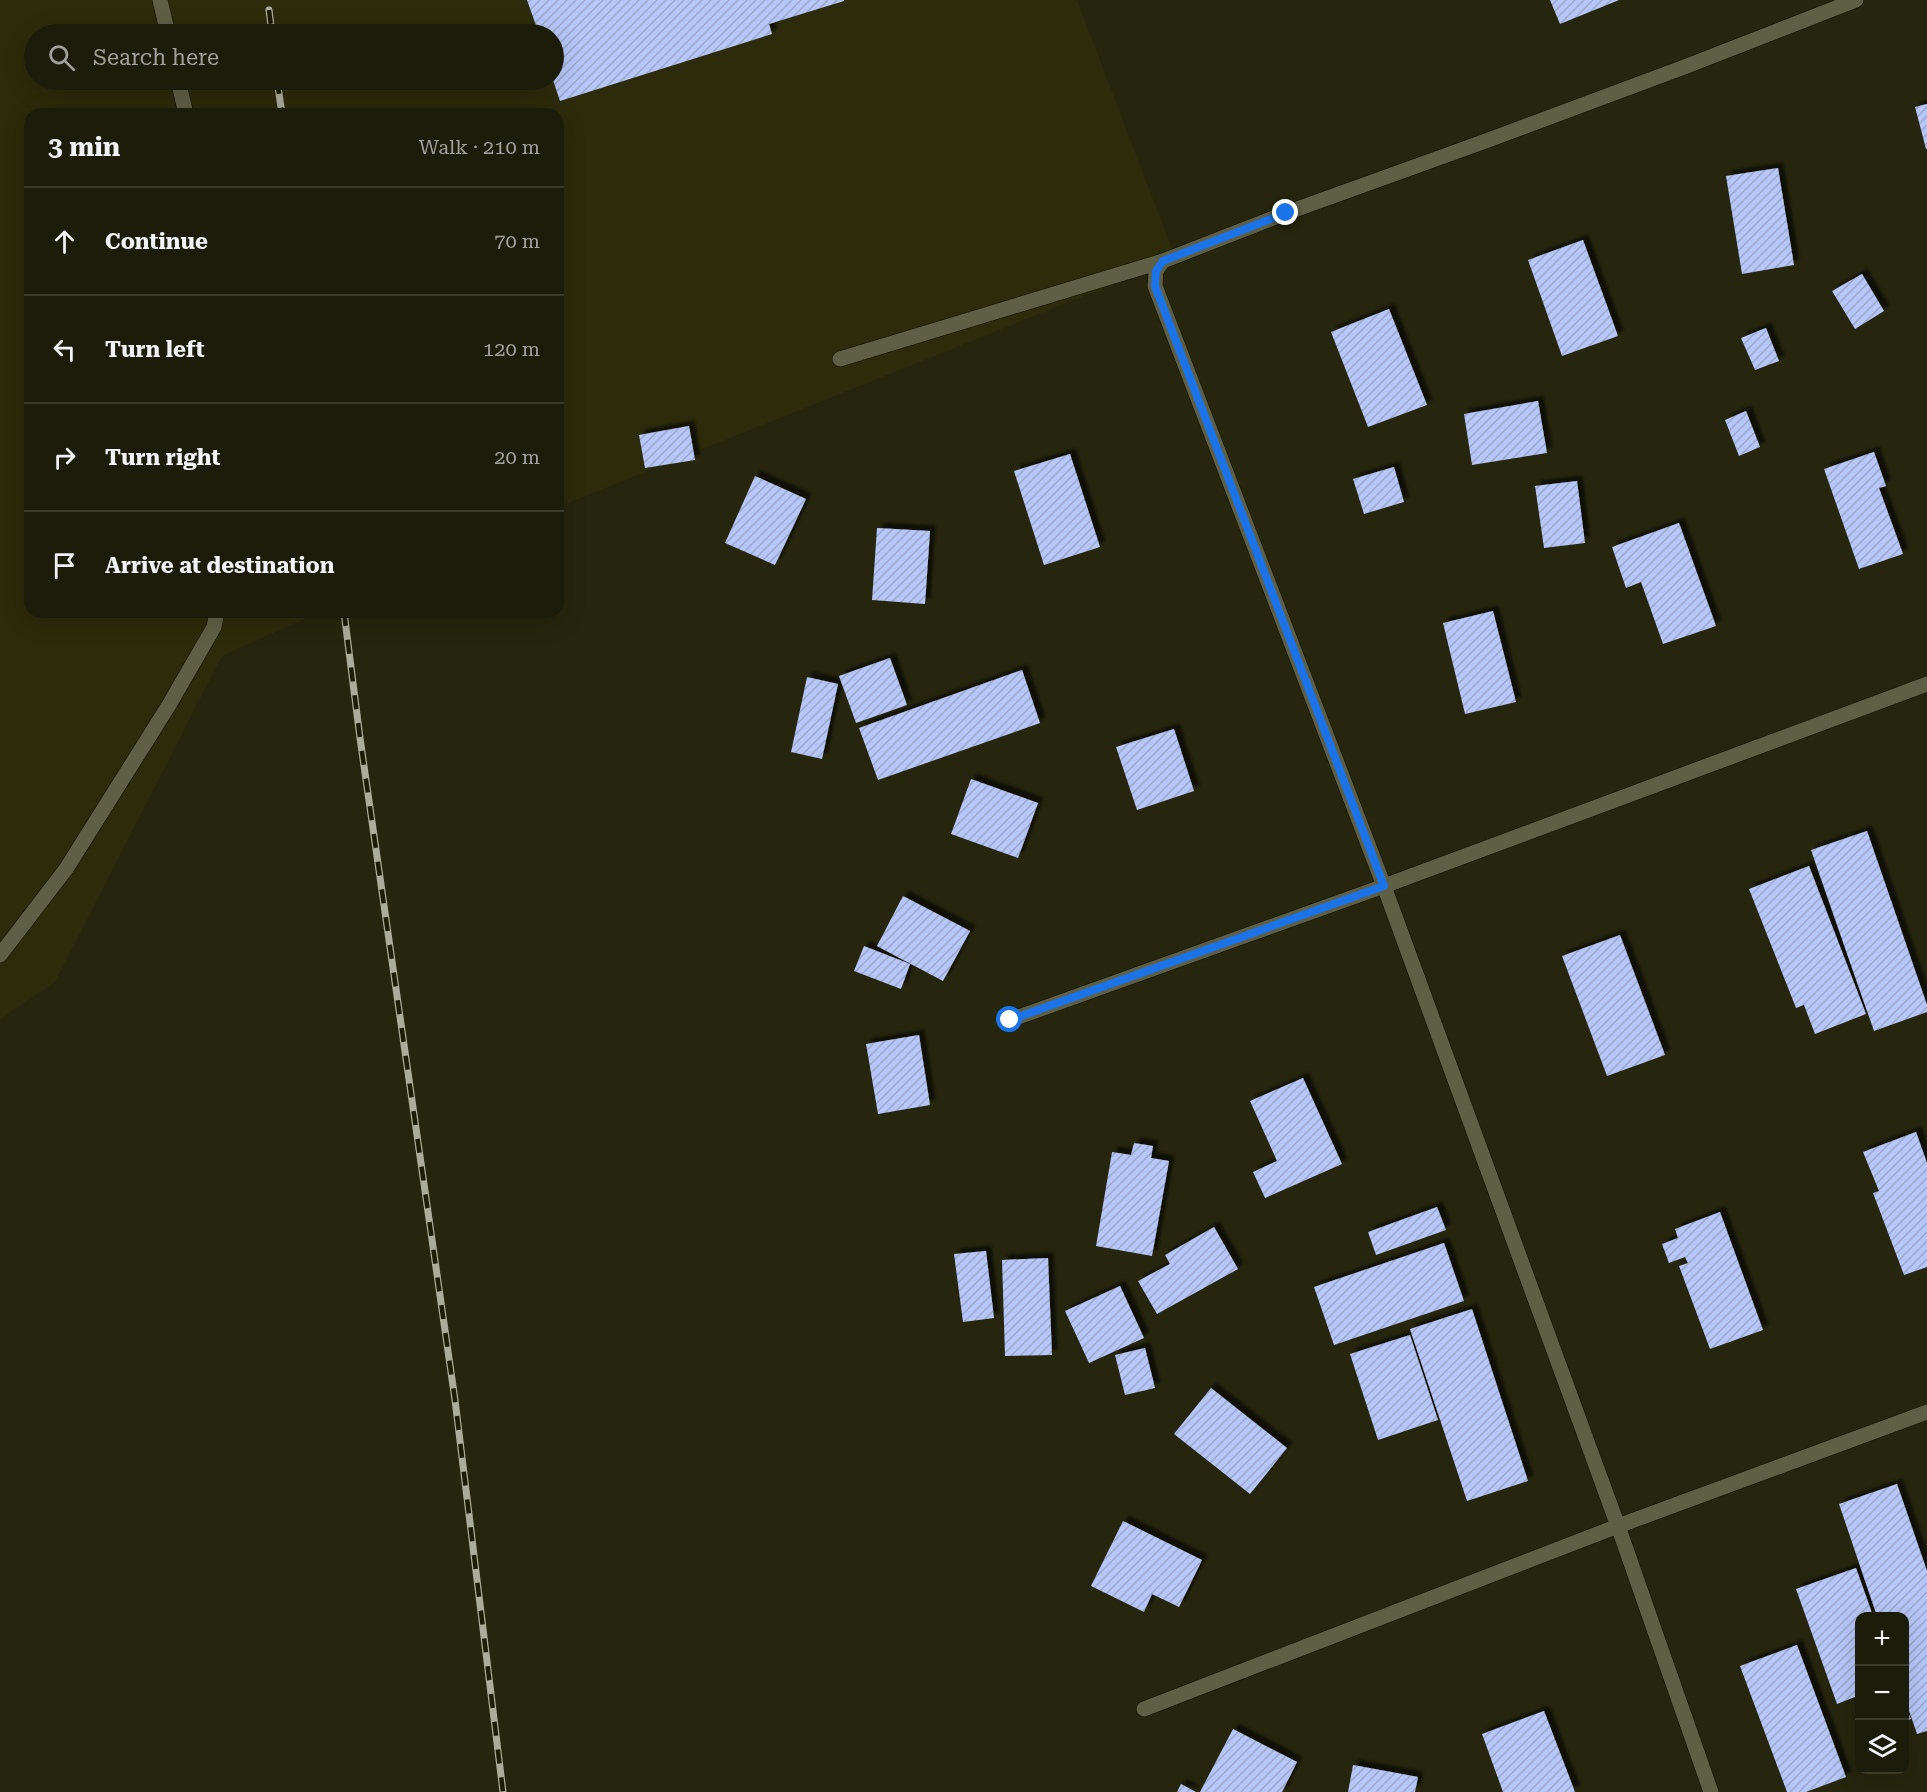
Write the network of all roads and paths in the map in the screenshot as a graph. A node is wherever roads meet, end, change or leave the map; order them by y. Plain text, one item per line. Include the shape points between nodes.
1 (160, 0) edge
2 (1856, 0) edge
3 (166, 24) edge
4 (180, 90) edge
5 (185, 108) edge
6 (1163, 261) junction
7 (840, 359) dead end
8 (215, 618) edge
9 (1927, 684) edge
10 (1384, 886) junction
11 (0, 955) edge
12 (1010, 1020) dead end
13 (1927, 1412) edge
14 (1618, 1526) junction
15 (1144, 1708) dead end
16 (1711, 1792) edge

1 - 3 street
2 - 6 street
4 - 5 street
6 - 7 street
6 - 10 street via 1156,271 1155,286
8 - 11 street via 169,705 66,869
9 - 10 street
10 - 12 street
10 - 14 street
13 - 14 street
14 - 15 street
14 - 16 street

